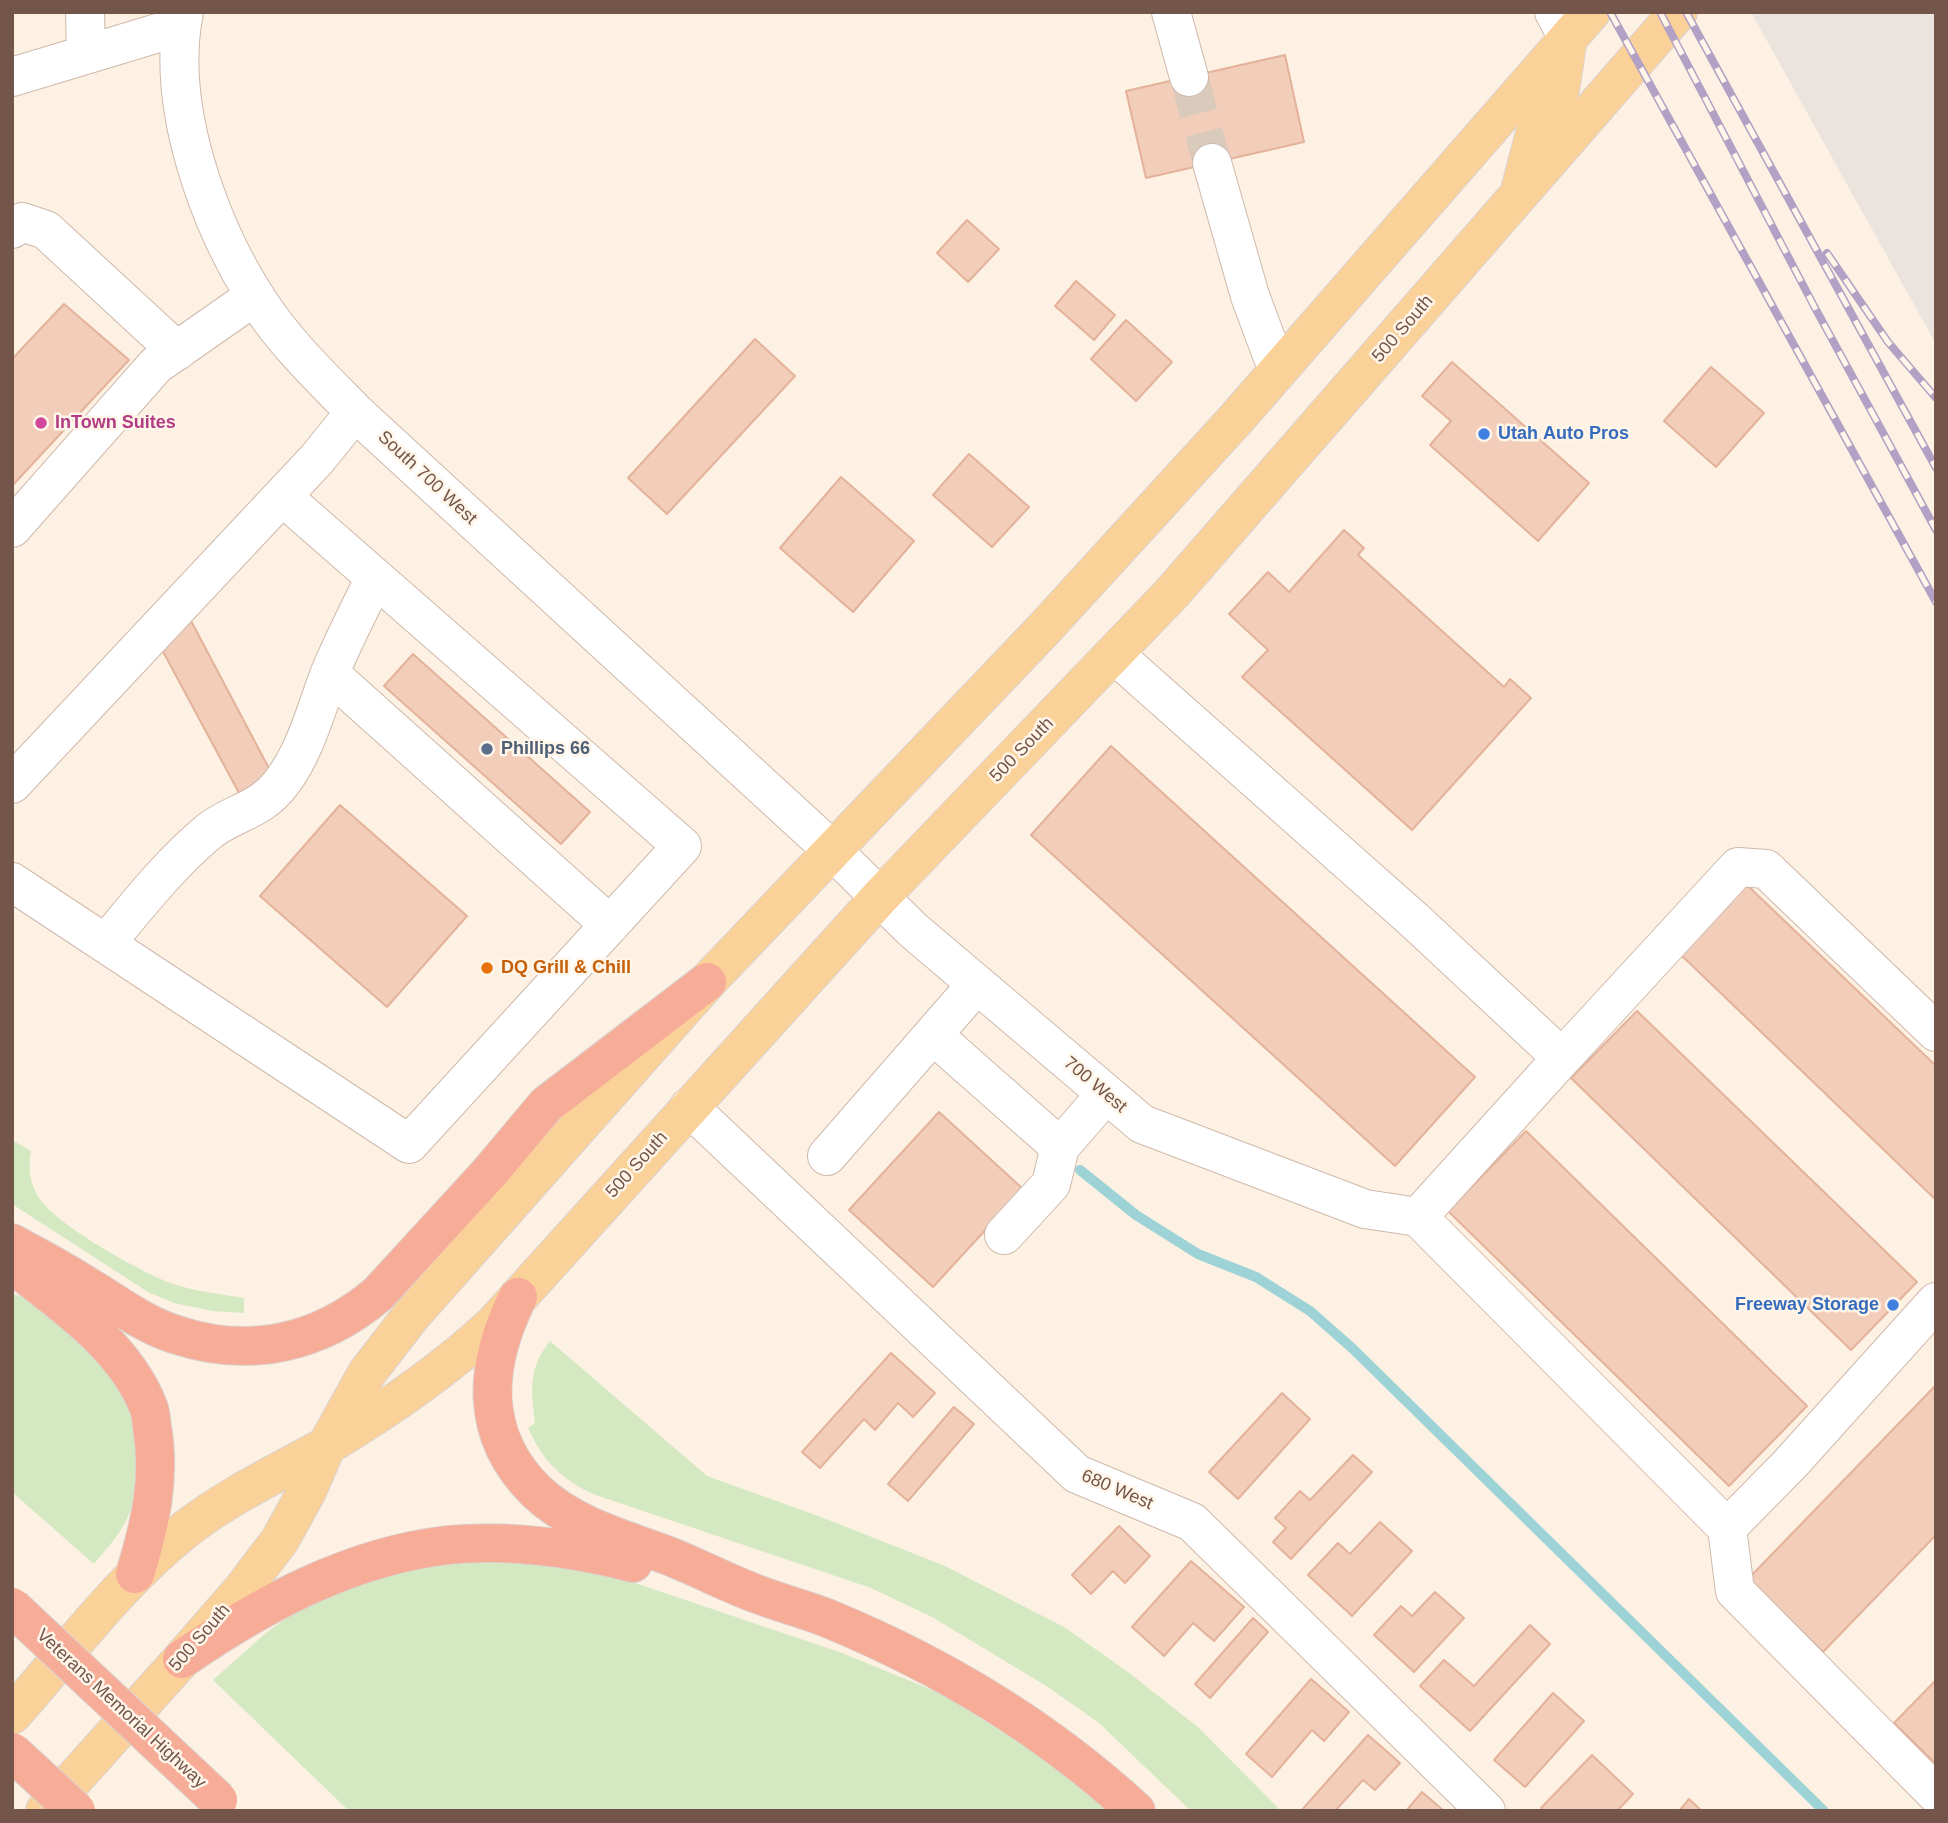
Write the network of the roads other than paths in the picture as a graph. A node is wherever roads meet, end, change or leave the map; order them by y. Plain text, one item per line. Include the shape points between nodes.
1 (85, 12) edge
2 (1171, 12) edge
3 (1678, 12) edge
4 (182, 19) edge
5 (1571, 21) edge
6 (86, 54) junction
7 (1189, 77) tunnel mouth
8 (12, 78) edge
9 (1212, 163) tunnel mouth
10 (1519, 196) junction
11 (12, 229) edge
12 (255, 296) junction
13 (177, 351) junction
14 (1278, 371) junction
15 (355, 412) junction
16 (283, 496) junction
17 (12, 528) edge
18 (375, 578) junction
19 (1114, 654) junction
20 (330, 674) junction
21 (12, 785) edge
22 (832, 850) junction
23 (12, 881) edge
24 (880, 897) junction
25 (610, 925) junction
26 (106, 943) junction
27 (707, 982) junction
28 (977, 984) junction
29 (1936, 1032) edge
30 (933, 1035) junction
31 (1562, 1058) junction
32 (1106, 1094) junction
33 (689, 1107) junction
34 (1060, 1147) junction
35 (827, 1156) dead end
36 (1418, 1217) junction
37 (1004, 1235) dead end
38 (12, 1243) edge
39 (12, 1265) edge
40 (518, 1297) junction
41 (1936, 1302) edge
42 (327, 1445) junction
43 (1727, 1528) junction
44 (135, 1574) junction
45 (757, 1594) junction
46 (12, 1607) edge
47 (182, 1659) junction
48 (12, 1715) edge
49 (12, 1752) edge
50 (1936, 1794) edge
51 (223, 1805) edge
52 (45, 1811) edge
53 (76, 1811) edge
54 (1136, 1811) edge
55 (1486, 1811) edge

1 - 6 street
2 - 7 street
3 - 10 main road, 500 South
4 - 6 street
4 - 12 street, South 700 West via 181,99 192,155 220,233
5 - 10 main road via 1560,90 1535,133
5 - 14 main road, 500 South
6 - 8 street
9 - 14 street via 1250,296
10 - 19 main road, 500 South
11 - 13 street via 22,222 46,230
12 - 13 street
12 - 15 street, South 700 West via 298,354
13 - 17 street via 156,365
14 - 22 main road, 500 South via 1044,629
15 - 16 street
15 - 22 street, South 700 West
16 - 18 street
16 - 21 street
18 - 20 street
18 - 25 street via 682,846
19 - 24 main road, 500 South
19 - 31 street
20 - 25 street
20 - 26 street via 284,780 253,808 209,830 164,874
22 - 24 street, 700 West
22 - 27 main road, 500 South
23 - 26 street
24 - 28 street, 700 West
24 - 33 main road, 500 South
25 - 26 street via 409,1144
27 - 38 highway via 546,1105 378,1294 310,1336 282,1343 233,1345 176,1335
27 - 42 main road, 500 South via 388,1344
28 - 30 street
28 - 32 street, 700 West
29 - 31 street via 1766,869 1738,867
30 - 34 street
30 - 35 street
31 - 36 street
32 - 34 street
32 - 36 street, 700 West via 1142,1124 1197,1147 1365,1209
33 - 40 main road, 500 South
33 - 55 street, 680 West via 1077,1474 1192,1522
34 - 37 street via 1051,1184
36 - 43 street
39 - 44 highway via 96,1333 149,1407 156,1481 147,1537
40 - 42 main road, 500 South via 441,1371
40 - 45 highway via 497,1349 492,1400 501,1441 522,1475 575,1519
41 - 43 street
42 - 44 main road, 500 South via 213,1510
42 - 47 main road, 500 South via 281,1540
43 - 50 street via 1735,1591
44 - 48 main road, 500 South
45 - 47 highway via 560,1548 449,1545 378,1561 313,1583
45 - 54 highway via 892,1646 949,1675 1062,1749
46 - 51 highway, Veterans Memorial Highway, bridge
47 - 52 main road, 500 South
49 - 53 highway, bridge

